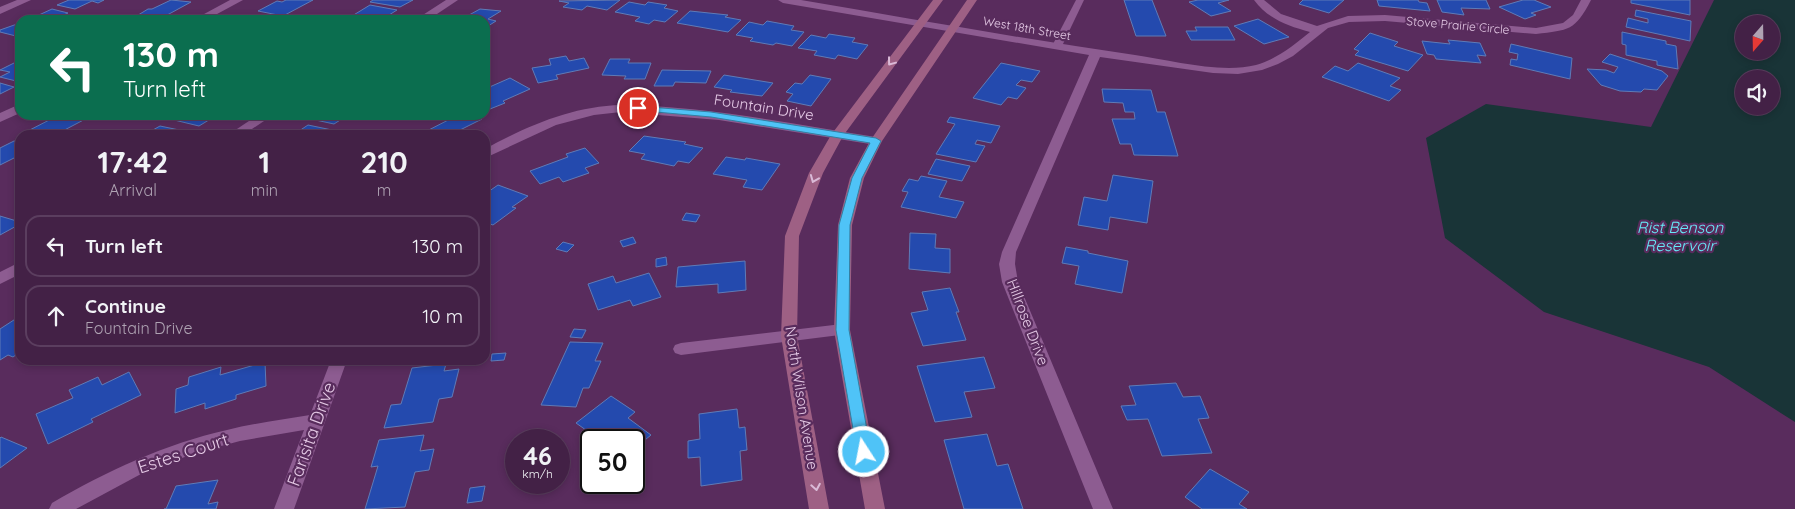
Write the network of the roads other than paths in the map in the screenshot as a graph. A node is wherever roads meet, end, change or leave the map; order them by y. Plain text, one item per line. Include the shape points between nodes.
1 (26, 0) edge
2 (238, 0) edge
3 (453, 0) edge
4 (783, 0) edge
5 (938, 0) edge
6 (972, 0) edge
7 (1080, 0) edge
8 (1259, 0) edge
9 (1586, 0) edge
10 (0, 11) edge
11 (208, 15) edge
12 (428, 15) edge
13 (920, 23) junction
14 (954, 29) junction
15 (1318, 30) junction
16 (1057, 46) junction
17 (1096, 53) junction
18 (15, 110) edge
19 (0, 118) edge
20 (258, 120) edge
21 (242, 130) edge
22 (837, 136) junction
23 (876, 141) junction
24 (490, 152) edge
25 (15, 270) edge
26 (0, 279) edge
27 (842, 330) junction
28 (789, 336) junction
29 (681, 349) dead end
30 (337, 365) edge
31 (316, 421) junction
32 (59, 509) edge
33 (284, 509) edge
34 (819, 509) edge
35 (875, 509) edge
36 (1103, 509) edge

1 - 10 street
2 - 11 street
3 - 12 street
4 - 13 street
5 - 13 main road, North Wilson Avenue
6 - 14 main road
7 - 16 lane
8 - 15 street via 1279,16
9 - 15 street, Stove Prairie Circle via 1577,17 1567,26 1549,30 1518,31 1374,18 1341,21
13 - 14 street, West 18th Street
13 -> 22 main road, North Wilson Avenue
14 - 16 street, West 18th Street
14 - 23 main road
15 - 17 street, Stove Prairie Circle via 1274,62 1238,71
16 - 17 street, West 18th Street
17 - 36 street, Hillrose Drive via 1009,252 1007,264 1010,282
18 - 19 street
20 - 21 street
22 - 23 street, Fountain Drive
22 - 24 street, Fountain Drive via 711,115 638,108 596,110 551,123
22 -> 28 main road, North Wilson Avenue via 816,173 792,236
23 - 27 main road via 857,178 844,225
25 - 26 street
27 - 28 street
27 - 35 main road
28 - 29 street
28 -> 34 main road, North Wilson Avenue
30 - 31 street, Farisita Drive
31 - 32 street, Estes Court via 216,439 180,450 119,475
31 - 33 street, Farisita Drive

